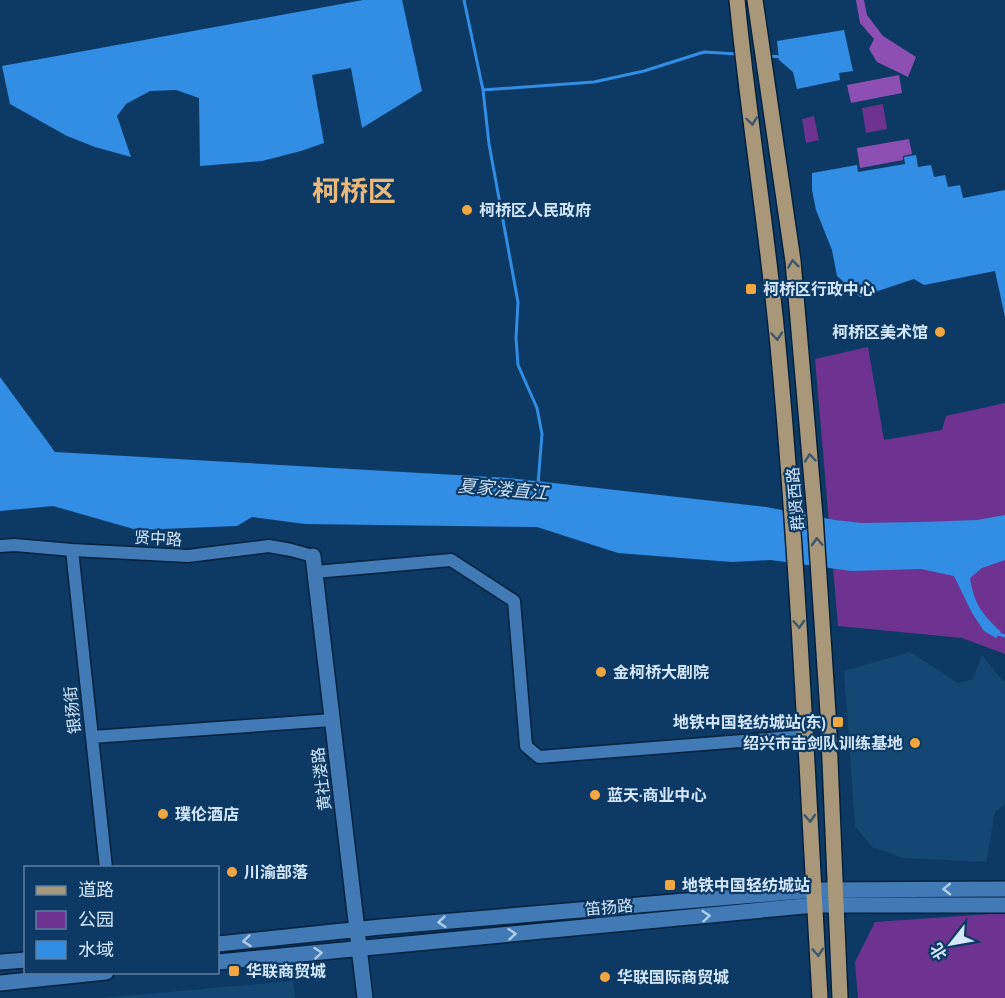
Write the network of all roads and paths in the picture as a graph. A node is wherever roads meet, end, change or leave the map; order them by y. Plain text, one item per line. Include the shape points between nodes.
1 (736, 0) edge
2 (755, 0) edge
3 (0, 546) edge
4 (72, 550) junction
5 (314, 564) junction
6 (332, 720) junction
7 (805, 736) junction
8 (92, 737) junction
9 (106, 866) edge
10 (1005, 889) edge
11 (814, 898) junction
12 (836, 898) junction
13 (1005, 905) edge
14 (357, 929) junction
15 (219, 944) edge
16 (358, 949) junction
17 (24, 960) edge
18 (0, 962) edge
19 (219, 962) edge
20 (87, 974) edge
21 (0, 983) edge
22 (365, 998) edge
23 (820, 998) edge
24 (840, 998) edge

1 -> 7 main road, 群贤西路 via 777,335
12 -> 2 main road, 群贤西路 via 815,516 793,261
3 - 4 street, 贤中路
4 - 5 street, 贤中路 via 188,556 269,546 291,549
4 - 8 street, 银扬街
5 - 6 street, 黄社溇路
5 - 7 street via 452,560 513,602 526,746 539,758
6 - 8 street
6 - 14 street, 黄社溇路
7 -> 11 main road, 群贤西路
8 - 9 street, 银扬街
10 -> 12 street, 笛扬路
11 - 12 street, 笛扬路
11 -> 14 street, 笛扬路
16 -> 11 street, 笛扬路
11 -> 23 main road, 群贤西路
12 - 13 street, 笛扬路
12 - 24 main road, 群贤西路
14 -> 15 street, 笛扬路
14 - 16 street, 黄社溇路
19 -> 16 street, 笛扬路
16 - 22 street, 黄社溇路
17 - 18 street
20 - 21 street

